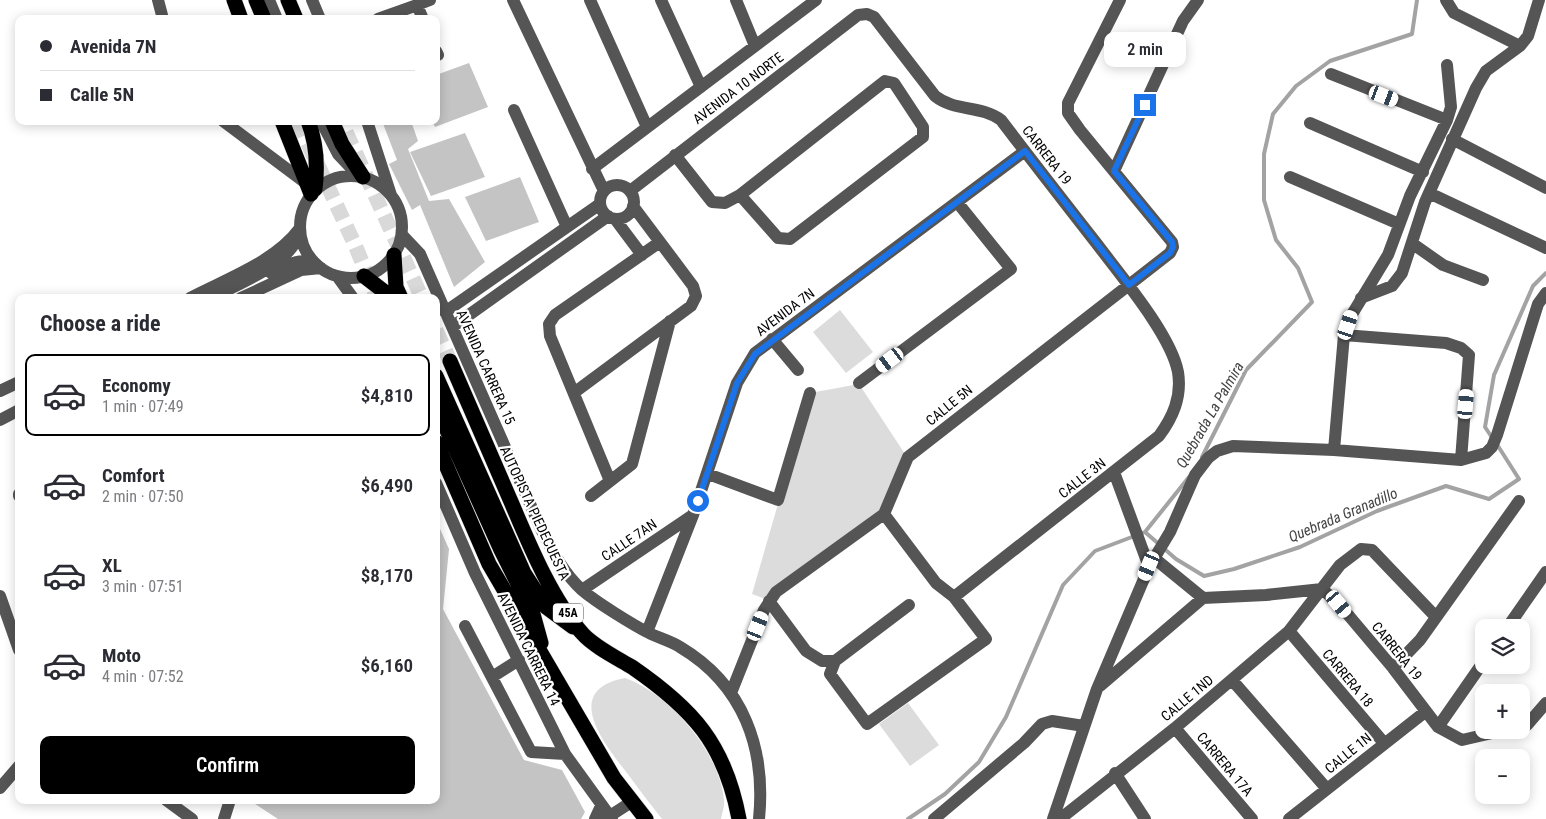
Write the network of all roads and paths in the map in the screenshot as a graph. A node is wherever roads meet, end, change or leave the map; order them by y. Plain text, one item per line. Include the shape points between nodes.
1 (158, 0) edge
2 (234, 0) edge
3 (247, 0) edge
4 (256, 0) edge
5 (265, 0) edge
6 (269, 0) edge
7 (280, 0) edge
8 (288, 0) edge
9 (312, 0) edge
10 (430, 0) edge
11 (513, 0) edge
12 (590, 0) edge
13 (662, 0) edge
14 (736, 0) edge
15 (814, 0) edge
16 (1120, 0) edge
17 (1198, 0) edge
18 (1446, 0) edge
19 (1536, 1) edge
20 (417, 5) junction
21 (867, 14) joint
22 (162, 15) edge
23 (240, 15) edge
24 (253, 15) edge
25 (262, 15) edge
26 (271, 15) edge
27 (275, 15) edge
28 (286, 15) edge
29 (294, 15) edge
30 (318, 15) edge
31 (389, 15) edge
32 (421, 15) edge
33 (755, 46) junction
34 (1520, 46) junction
35 (1447, 65) dead end
36 (1331, 74) dead end
37 (700, 87) junction
38 (514, 110) dead end
39 (1447, 120) junction
40 (1310, 123) dead end
41 (228, 125) edge
42 (284, 125) edge
43 (310, 125) edge
44 (318, 125) edge
45 (323, 125) edge
46 (334, 125) edge
47 (368, 125) edge
48 (647, 127) junction
49 (1452, 139) junction
50 (1025, 151) junction
51 (676, 155) junction
52 (592, 169) junction
53 (1114, 171) junction
54 (1423, 172) junction
55 (361, 177) junction
56 (1290, 177) dead end
57 (314, 188) junction
58 (1546, 188) edge
59 (604, 191) junction
60 (630, 191) junction
61 (1429, 193) junction
62 (391, 195) junction
63 (740, 195) junction
64 (957, 202) junction
65 (600, 204) junction
66 (633, 206) junction
67 (612, 218) junction
68 (1399, 224) junction
69 (567, 227) junction
70 (300, 230) junction
71 (402, 235) junction
72 (660, 242) junction
73 (1413, 244) junction
74 (1546, 248) edge
75 (394, 255) junction
76 (642, 255) junction
77 (319, 267) junction
78 (336, 276) junction
79 (364, 276) junction
80 (1483, 280) dead end
81 (1129, 285) junction
82 (1546, 293) edge
83 (198, 294) edge
84 (220, 294) edge
85 (230, 294) edge
86 (250, 294) edge
87 (350, 294) edge
88 (386, 294) edge
89 (399, 294) edge
90 (437, 294) edge
91 (1361, 298) junction
92 (440, 300) edge
93 (445, 312) junction
94 (670, 321) junction
95 (452, 327) junction
96 (1344, 335) junction
97 (772, 339) junction
98 (1173, 354) joint
99 (450, 361) tunnel mouth
100 (798, 370) dead end
101 (859, 383) dead end
102 (15, 384) edge
103 (440, 385) edge
104 (0, 391) edge
105 (575, 392) junction
106 (810, 393) dead end
107 (15, 412) edge
108 (440, 415) edge
109 (1, 420) edge
110 (1334, 450) junction
111 (440, 451) edge
112 (1461, 460) junction
113 (1114, 472) junction
114 (708, 474) junction
115 (610, 480) junction
116 (440, 492) edge
117 (592, 496) dead end
118 (1519, 501) dead end
119 (884, 514) junction
120 (693, 515) junction
121 (1154, 559) junction
122 (1546, 572) edge
123 (1322, 589) junction
124 (582, 590) junction
125 (0, 596) edge
126 (954, 597) junction
127 (1204, 598) junction
128 (769, 601) junction
129 (909, 605) dead end
130 (1436, 617) junction
131 (1513, 619) edge
132 (465, 626) dead end
133 (15, 629) edge
134 (1288, 631) junction
135 (647, 632) junction
136 (582, 634) junction
137 (518, 660) junction
138 (834, 661) junction
139 (546, 662) junction
140 (1393, 668) junction
141 (1475, 674) edge
142 (492, 677) junction
143 (1232, 680) junction
144 (1097, 689) junction
145 (730, 693) junction
146 (1546, 703) edge
147 (1425, 712) junction
148 (1530, 722) edge
149 (1084, 726) junction
150 (1438, 727) junction
151 (1175, 728) junction
152 (1475, 737) edge
153 (1384, 743) junction
154 (565, 754) junction
155 (15, 771) edge
156 (1115, 773) junction
157 (0, 788) edge
158 (1327, 789) junction
159 (632, 802) junction
160 (171, 804) edge
161 (229, 804) edge
162 (601, 806) junction
163 (609, 818) edge
164 (192, 819) edge
165 (224, 819) edge
166 (595, 819) edge
167 (646, 819) edge
168 (739, 819) edge
169 (759, 819) edge
170 (934, 819) edge
171 (1053, 819) edge
172 (1060, 819) edge
173 (1145, 819) edge
174 (1252, 819) edge
175 (1289, 819) edge

1 - 22 street
2 - 23 highway
3 - 24 highway
4 - 25 highway
5 - 26 street
6 - 27 street
7 - 28 highway
8 - 29 highway
9 - 30 street
10 - 20 street
11 - 52 street
12 - 48 street
13 - 37 street
14 - 33 street
15 - 33 street
16 - 53 street, CALLE 5N via 1068,103 1068,113
17 - 53 street via 1183,22
18 - 34 street via 1454,13
19 - 34 street via 1528,36
20 - 31 street
20 - 32 street
21 - 50 street, CARRERA 19 via 874,17 935,96 950,105 990,112 1001,120
21 - 51 street, AVENIDA 10 NORTE via 858,15
33 - 37 street
34 - 49 street via 1486,71
35 - 39 street via 1451,107
36 - 39 street
37 - 48 street
38 - 69 street
39 - 54 street
40 - 54 street
41 - 57 street
42 - 57 highway
43 - 57 highway via 317,156
44 - 57 street via 323,152
45 - 55 street via 338,154
46 - 55 highway
47 - 62 street
48 - 52 street
49 - 58 street
49 - 61 street
50 - 64 street, AVENIDA 7N
50 - 81 street, CARRERA 19
51 - 60 street, AVENIDA 10 NORTE
51 - 63 street via 712,202 725,203
52 - 59 street
53 - 81 street, CALLE 5N via 1173,247 1170,253
54 - 68 street
55 - 57 street via 338,177
55 - 62 street via 377,182
56 - 68 street
57 - 70 street via 302,210
59 - 60 street via 617,185
59 - 65 street
60 - 66 street
61 - 73 street
61 - 74 street
62 - 71 street via 399,207
63 - 63 street via 778,238 790,239 923,137 923,127 894,83 885,81
64 - 97 street, AVENIDA 7N
64 - 101 street via 1011,269
65 - 67 street
65 - 69 street
66 - 67 street via 623,218
66 - 72 street
67 - 76 street
67 - 95 street
68 - 91 street via 1388,255
69 - 93 street
70 - 77 street via 302,243
70 - 83 street via 290,241 253,265
70 - 84 street via 287,255
71 - 75 street
71 - 90 street, AVENIDA CARRERA 15 via 420,254
72 - 76 street
72 - 94 street via 693,286 696,296 690,306
73 - 80 street via 1443,265
73 - 91 street via 1402,273 1392,286
75 - 79 street via 386,264
75 - 89 highway
76 - 105 street via 555,314 548,324 550,336
77 - 78 street
77 - 85 street via 309,260 293,262
77 - 86 street via 301,270
78 - 79 street
78 - 87 street
79 - 88 highway
81 - 98 street, CARRERA 19
81 - 119 street, CALLE 5N via 908,457
82 - 112 street via 1538,304 1492,447 1486,453
91 - 96 street
92 - 93 street, AVENIDA CARRERA 15
93 - 95 street, AVENIDA CARRERA 15
94 - 105 street
94 - 115 street via 632,464
95 - 124 street, AVENIDA CARRERA 15 via 542,531 560,564
96 - 110 street
96 - 112 street via 1446,343 1461,348 1469,355
97 - 100 street
97 - 114 street, AVENIDA 7N via 755,354 737,383
98 - 113 street, CALLE 3N via 1179,396 1171,420 1159,436
99 - 136 highway, AUTOPISTA PIEDECUESTA / 45A via 528,540 551,587
102 - 104 street
103 - 136 highway via 524,573 546,607
105 - 115 street
106 - 114 street via 778,500
107 - 109 street
108 - 139 highway via 533,614
110 - 112 street
110 - 121 street via 1233,446 1218,451 1195,475 1170,532
111 - 139 highway via 489,564
113 - 121 street via 1141,543
113 - 126 street, CALLE 3N
114 - 120 street, AVENIDA 7N
115 - 117 street
116 - 137 street, AVENIDA CARRERA 14
118 - 130 street
119 - 126 street via 936,583
119 - 128 street via 776,592
120 - 124 street, CALLE 7AN
120 - 135 street, AVENIDA 7N
121 - 127 street
121 - 144 street
122 - 131 street
123 - 127 street
123 - 130 street, CALLE 1ND via 1340,565 1366,548 1372,550
123 - 134 street, CALLE 1ND
123 - 140 street, CARRERA 19 via 1339,604
124 - 135 street, AVENIDA CARRERA 15
125 - 133 street
126 - 138 street via 986,639 867,724 830,674
127 - 144 street
128 - 138 street via 806,651 822,661
128 - 145 street
129 - 138 street
130 - 140 street via 1420,640
132 - 142 street
134 - 143 street, CALLE 1ND
134 - 153 street, CARRERA 18
135 - 145 street, AVENIDA CARRERA 15 via 680,647 710,670
136 - 168 highway, AUTOPISTA PIEDECUESTA / 45A via 670,693 691,714 724,764
137 - 142 street
137 - 154 street, AVENIDA CARRERA 14
139 - 159 highway via 614,778
140 - 147 street, CARRERA 19
141 - 150 street
142 - 154 street via 531,752
143 - 151 street, CALLE 1ND
143 - 158 street
144 - 149 street
145 - 169 street, AVENIDA CARRERA 15 via 743,714 759,758 762,791
146 - 148 street
147 - 150 street, CARRERA 19
147 - 153 street, CALLE 1N
149 - 170 street via 1042,724
149 - 171 street
150 - 152 street via 1462,740
151 - 156 street, CALLE 1ND
151 - 174 street, CARRERA 17A
153 - 158 street, CALLE 1N
154 - 162 street, AVENIDA CARRERA 14
155 - 157 street
156 - 172 street, CALLE 1ND
156 - 173 street
158 - 175 street, CALLE 1N
159 - 163 street
159 - 167 highway
160 - 164 street
161 - 165 street
162 - 163 street, AVENIDA CARRERA 14
162 - 166 street

